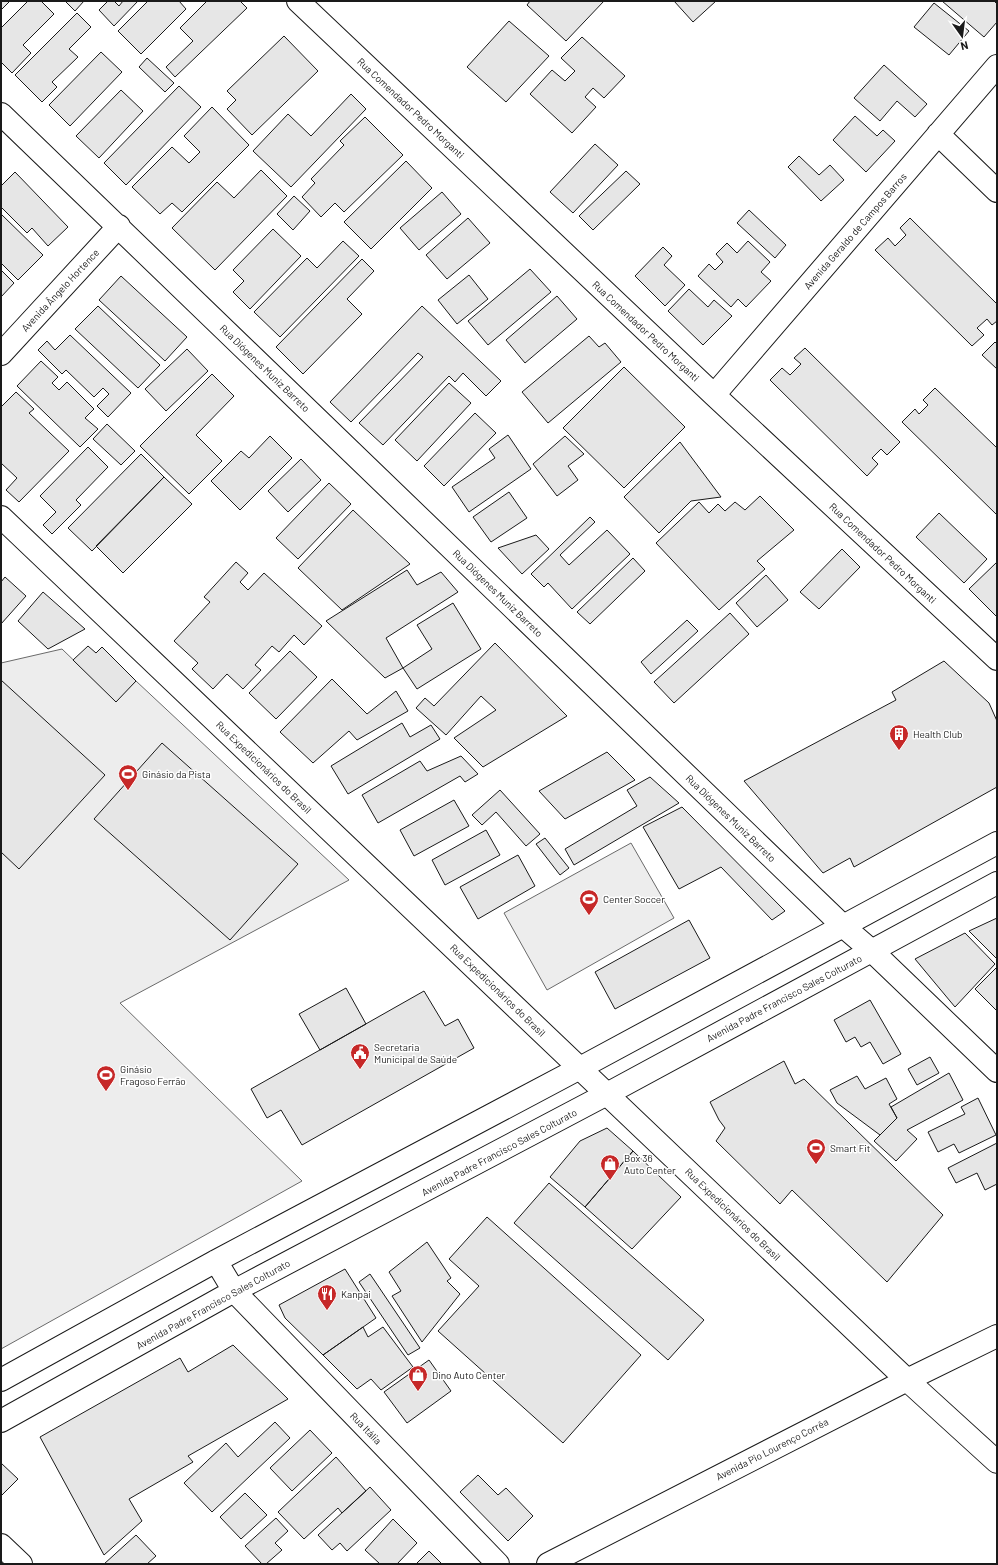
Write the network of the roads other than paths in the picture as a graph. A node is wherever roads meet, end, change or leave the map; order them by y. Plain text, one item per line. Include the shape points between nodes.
1 (298, 1) edge
2 (997, 66) edge
3 (1, 114) edge
4 (938, 134) junction
5 (997, 191) edge
6 (119, 226) junction
7 (1, 354) edge
8 (714, 395) junction
9 (1, 517) edge
10 (997, 659) edge
11 (997, 844) edge
12 (997, 883) edge
13 (844, 927) junction
14 (872, 951) junction
15 (580, 1068) junction
16 (997, 1071) edge
17 (607, 1094) junction
18 (216, 1261) junction
19 (234, 1292) junction
20 (997, 1336) edge
21 (1, 1380) edge
22 (907, 1380) junction
23 (1, 1421) edge
24 (997, 1462) edge
25 (1, 1545) edge
26 (21, 1564) edge
27 (498, 1564) edge
28 (548, 1564) edge

1 - 8 street, Rua Comendador Pedro Morganti
2 - 4 street, Avenida Geraldo de Campos Barros
3 - 6 street, Rua Diógenes Muniz Barreto
4 - 5 street
4 - 8 street, Avenida Geraldo de Campos Barros
6 - 7 street, Avenida Ângelo Hortence
6 - 13 street, Rua Diógenes Muniz Barreto
8 - 10 street, Rua Comendador Pedro Morganti
9 - 15 street, Rua Expedicionários do Brasil
11 - 13 street
12 - 14 street, Avenida Padre Francisco Sales Colturato
13 - 14 street, Rua Diógenes Muniz Barreto
13 - 15 street
14 - 16 street, Rua Diógenes Muniz Barreto
14 - 17 street, Avenida Padre Francisco Sales Colturato
15 - 17 street, Rua Expedicionários do Brasil
15 - 18 street
17 - 19 street, Avenida Padre Francisco Sales Colturato
17 - 22 street, Rua Expedicionários do Brasil
18 - 19 street, Rua Itália
18 - 21 street
19 - 23 street, Avenida Padre Francisco Sales Colturato
19 - 27 street, Rua Itália
20 - 22 street, Avenida Pio Lourenço Corrêa
22 - 24 street, Rua Expedicionários do Brasil
22 - 28 street, Avenida Pio Lourenço Corrêa
25 - 26 street

